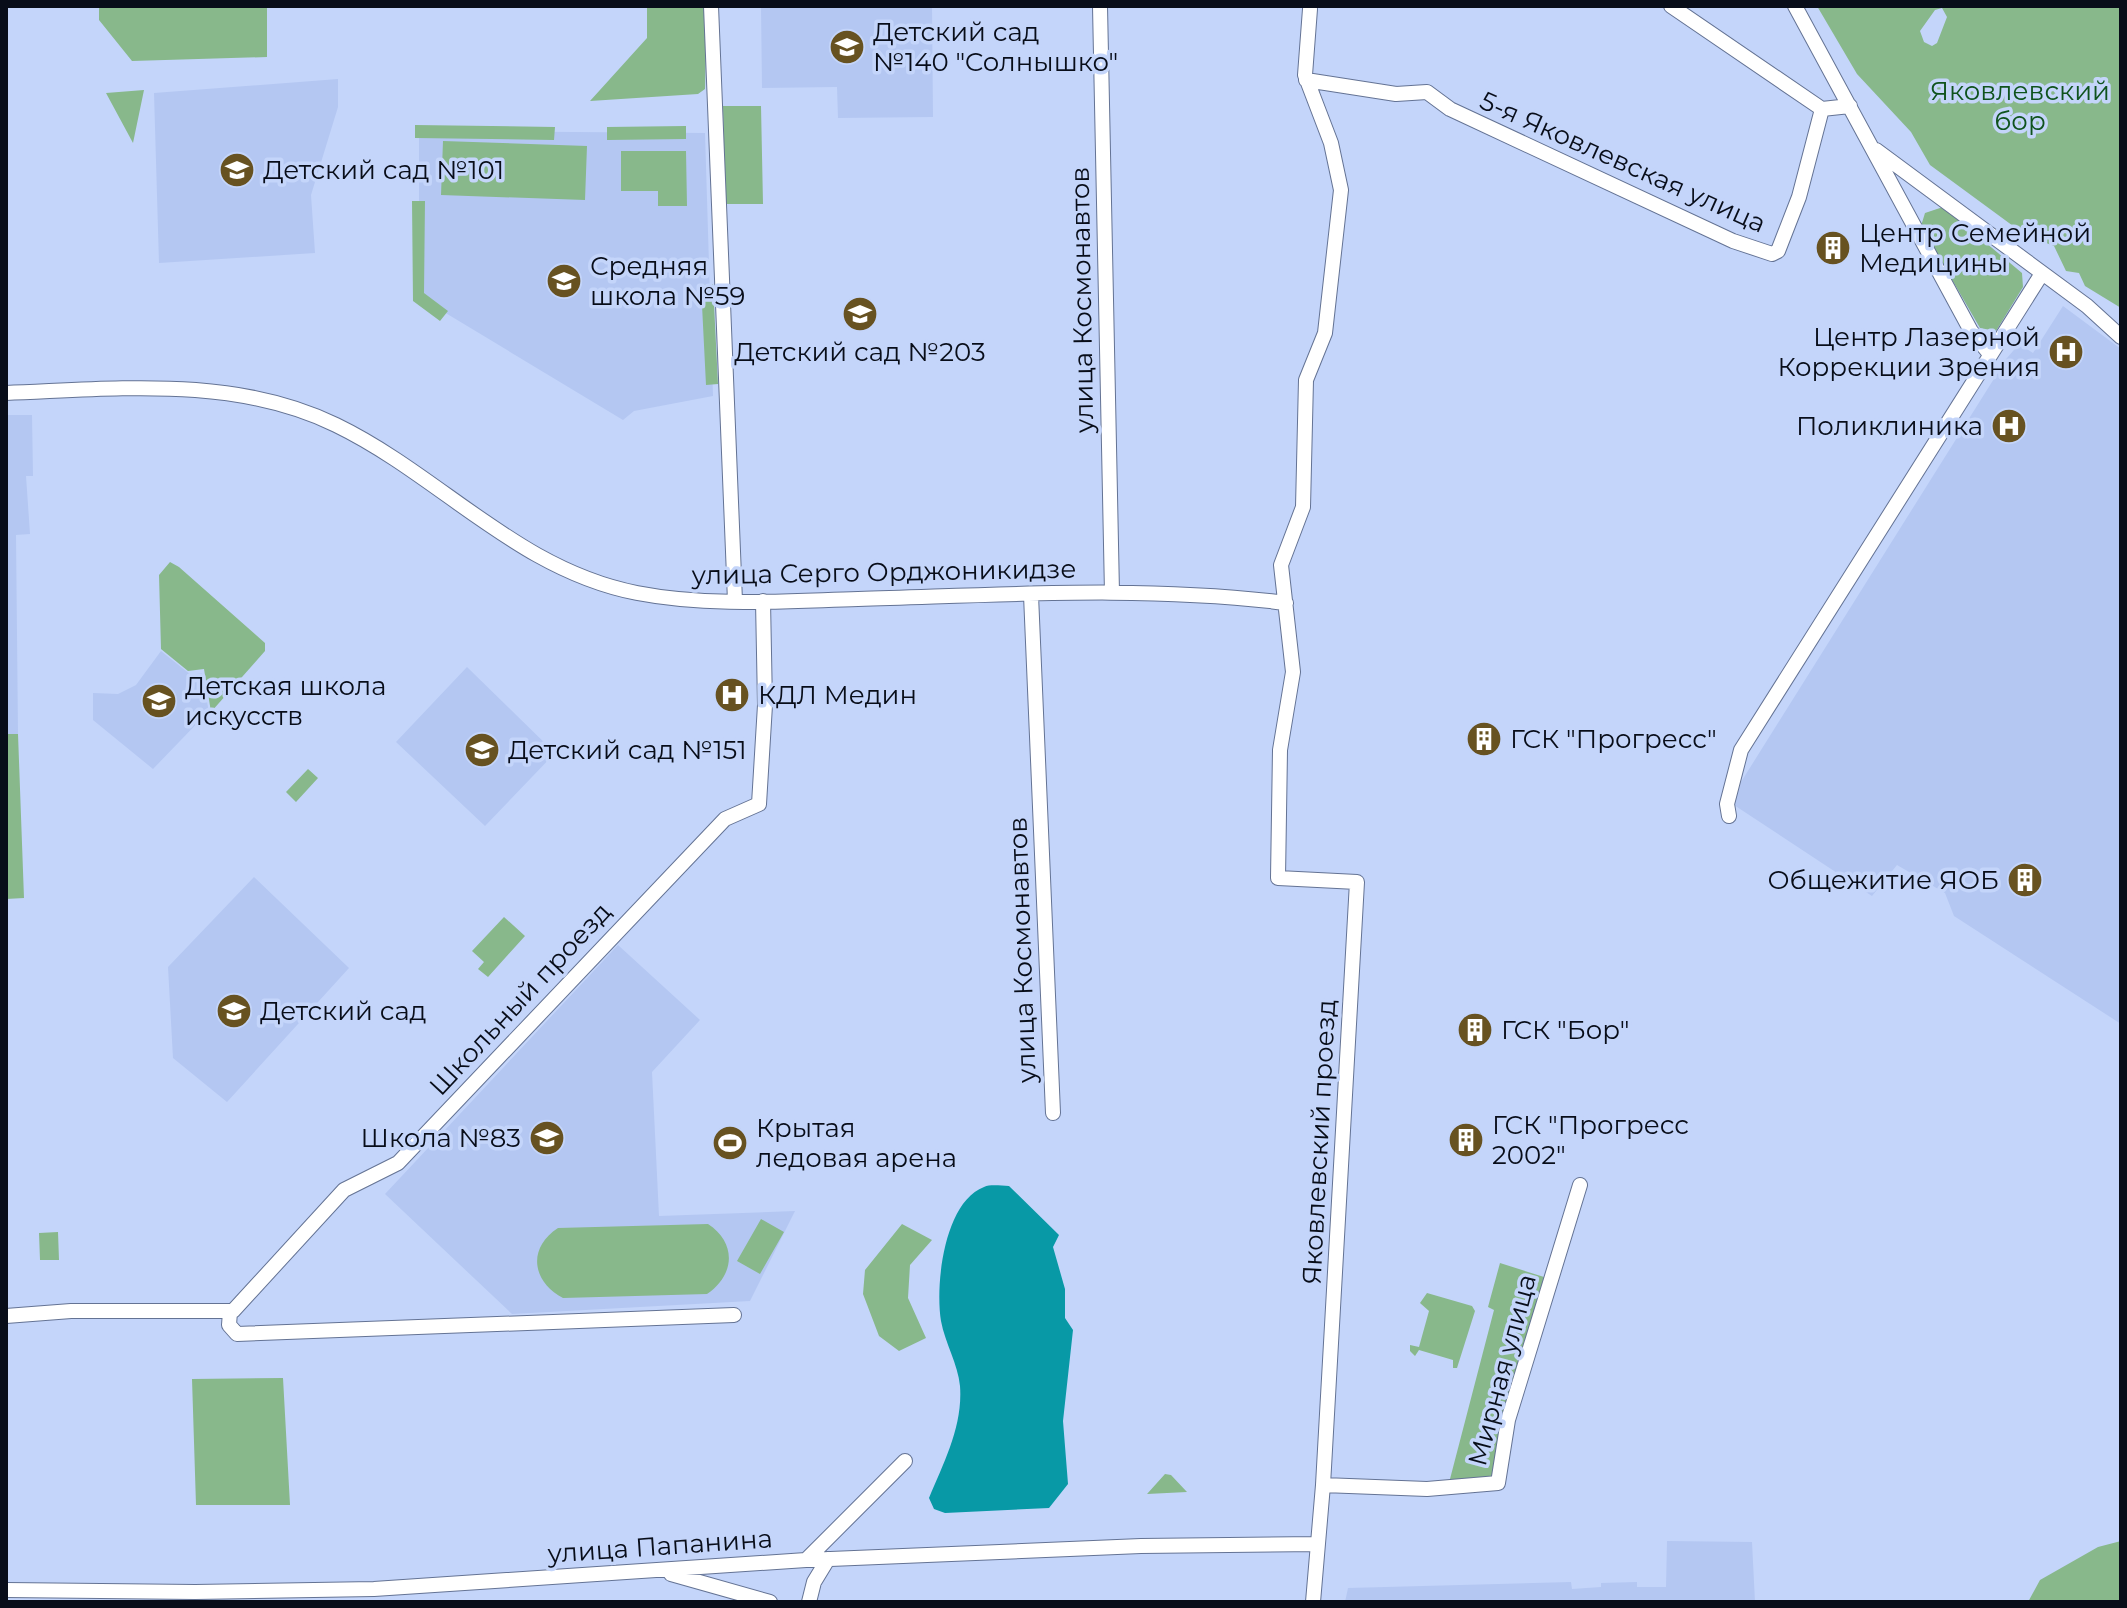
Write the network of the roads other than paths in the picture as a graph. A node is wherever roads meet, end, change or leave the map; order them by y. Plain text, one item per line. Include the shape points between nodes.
1 (711, 6) edge
2 (1100, 6) edge
3 (1671, 6) edge
4 (1795, 6) edge
5 (1310, 9) dead end
6 (1306, 80) junction
7 (1850, 106) junction
8 (1822, 109) junction
9 (1872, 147) junction
10 (2041, 275) junction
11 (2121, 337) edge
12 (1989, 353) junction
13 (6, 393) edge
14 (1112, 593) junction
15 (1031, 595) junction
16 (735, 601) junction
17 (763, 601) junction
18 (1286, 603) junction
19 (1729, 816) dead end
20 (1053, 1113) dead end
21 (1580, 1185) dead end
22 (230, 1312) junction
23 (734, 1315) dead end
24 (6, 1316) edge
25 (905, 1461) dead end
26 (1323, 1485) junction
27 (1318, 1544) junction
28 (828, 1559) junction
29 (806, 1560) junction
30 (659, 1571) junction
31 (6, 1590) edge
32 (770, 1602) edge
33 (809, 1602) edge
34 (1313, 1602) edge

1 - 16 street
2 - 14 street, улица Космонавтов
3 - 8 street
4 - 7 street
5 - 6 street
6 - 8 street, 5-я Яковлевская улица via 1396,94 1427,92 1450,109 1733,241 1772,254 1778,251 1799,197
6 - 18 street via 1331,143 1341,190 1325,333 1306,380 1303,507 1281,565
7 - 8 street
7 - 9 street
9 - 10 street
9 - 12 street via 1971,331
10 - 11 street
10 - 12 street
12 - 19 street via 1741,750 1727,804
13 - 16 street, улица Серго Орджоникидзе via 166,389 281,403 351,433 497,533 566,572 643,595
14 - 15 street, улица Серго Орджоникидзе
14 - 18 street, улица Серго Орджоникидзе via 1169,591
15 - 17 street, улица Серго Орджоникидзе
15 - 20 street, улица Космонавтов
16 - 17 street, улица Серго Орджоникидзе
17 - 22 street, Школьный проезд via 765,705 759,804 725,819 398,1163 344,1190
18 - 26 street, Яковлевский проезд via 1293,672 1280,750 1278,878 1357,882
21 - 26 street, Мирная улица via 1508,1420 1498,1483 1433,1489
22 - 23 street via 229,1325 237,1334
22 - 24 street
25 - 29 street
26 - 27 street
27 - 28 street, улица Папанина
27 - 34 street
28 - 29 street, улица Папанина
28 - 33 street
29 - 30 street, улица Папанина
30 - 31 street, улица Папанина via 374,1589
30 - 32 street

